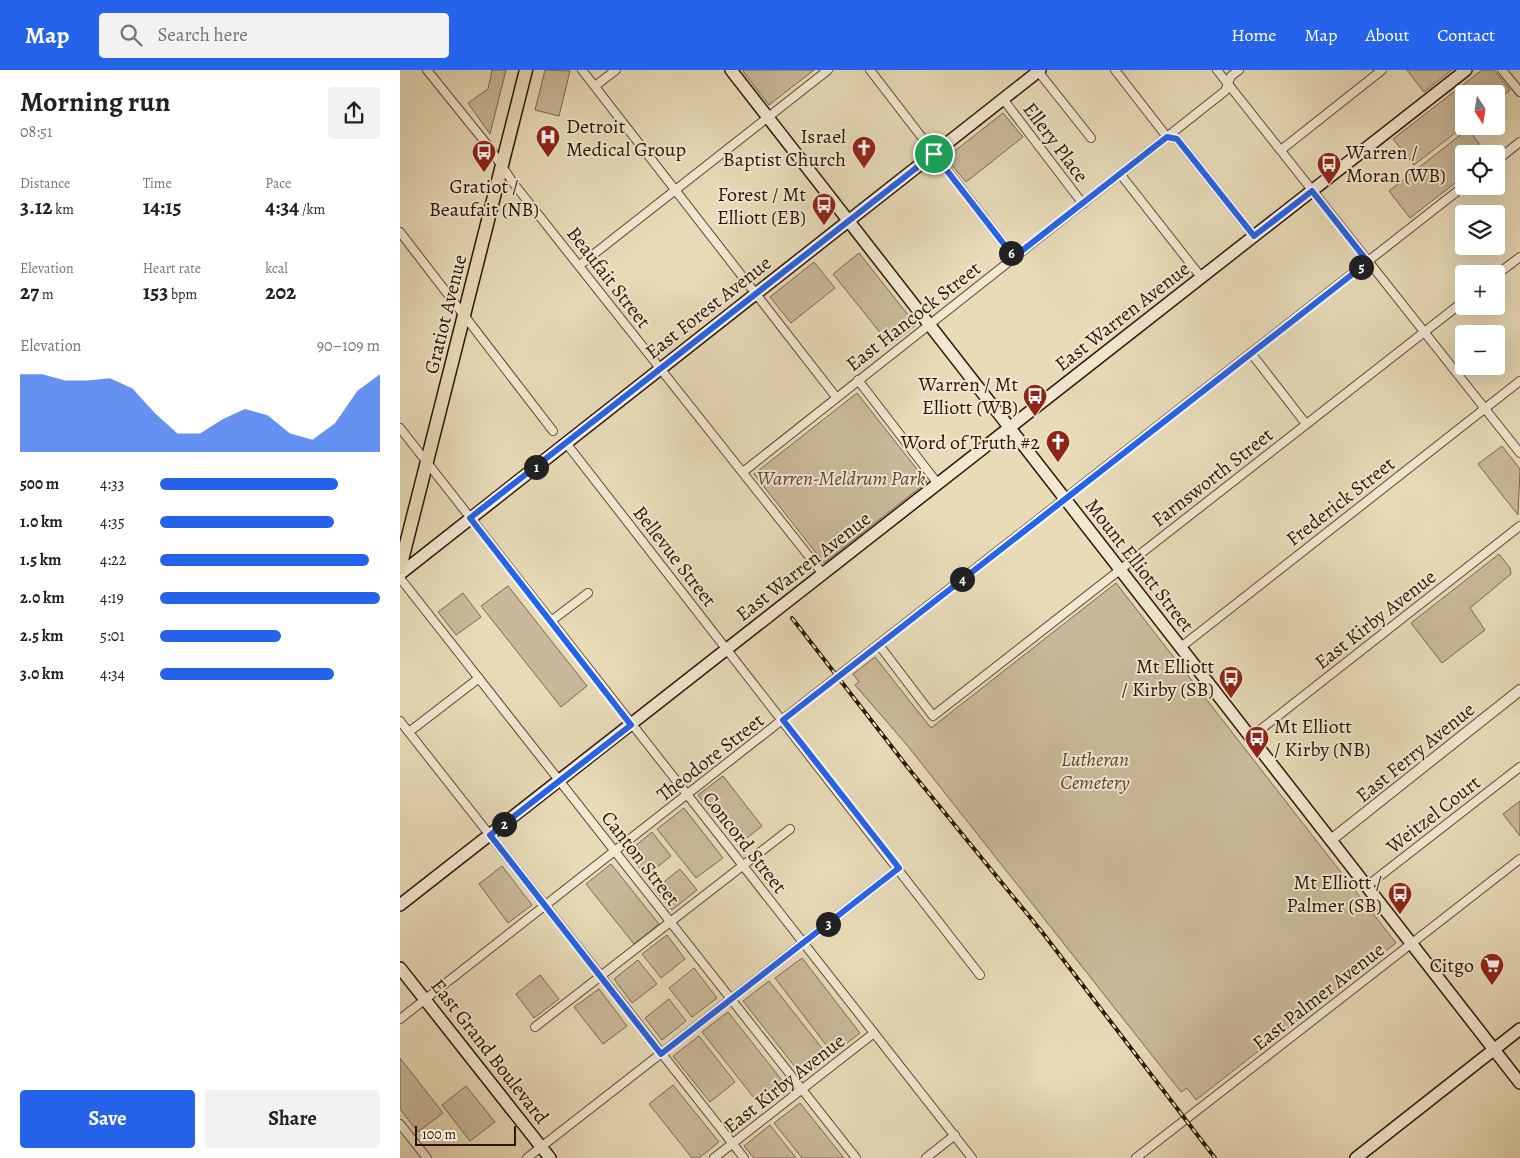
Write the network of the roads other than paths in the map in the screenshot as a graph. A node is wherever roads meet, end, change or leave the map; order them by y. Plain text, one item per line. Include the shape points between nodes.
1 (427, 70) edge
2 (526, 70) edge
3 (582, 70) edge
4 (616, 70) edge
5 (731, 70) edge
6 (828, 70) edge
7 (870, 70) edge
8 (1115, 70) edge
9 (1217, 70) edge
10 (1239, 70) edge
11 (1382, 70) edge
12 (1466, 70) edge
13 (1502, 70) edge
14 (1038, 71) edge
15 (1228, 84) junction
16 (595, 86) junction
17 (1520, 92) edge
18 (1003, 99) junction
19 (768, 117) junction
20 (1167, 137) junction
21 (1091, 138) dead end
22 (1520, 142) edge
23 (1281, 150) junction
24 (1505, 153) edge
25 (934, 154) junction
26 (502, 166) junction
27 (1121, 175) junction
28 (675, 190) junction
29 (1312, 191) junction
30 (1455, 193) edge
31 (1083, 204) junction
32 (848, 221) junction
33 (401, 236) edge
34 (1254, 236) junction
35 (1520, 256) edge
36 (1014, 257) junction
37 (1368, 262) junction
38 (580, 265) junction
39 (1505, 268) edge
40 (1201, 277) junction
41 (756, 293) junction
42 (1455, 308) edge
43 (464, 314) junction
44 (929, 324) junction
45 (1423, 332) junction
46 (1252, 353) junction
47 (660, 368) junction
48 (858, 380) junction
49 (1520, 381) edge
50 (836, 397) junction
51 (1485, 409) junction
52 (1306, 424) junction
53 (400, 428) edge
54 (1010, 428) junction
55 (553, 431) dead end
56 (566, 443) junction
57 (1520, 453) edge
58 (427, 463) junction
59 (743, 472) junction
60 (938, 484) junction
61 (1065, 498) junction
62 (470, 518) junction
63 (1520, 526) edge
64 (400, 568) edge
65 (1120, 570) junction
66 (400, 574) edge
67 (823, 574) junction
68 (400, 578) edge
69 (588, 593) dead end
70 (551, 621) junction
71 (879, 645) junction
72 (1181, 647) junction
73 (727, 649) junction
74 (479, 678) junction
75 (1520, 690) edge
76 (783, 720) junction
77 (400, 721) edge
78 (631, 725) junction
79 (409, 732) junction
80 (1251, 737) junction
81 (1520, 767) edge
82 (560, 781) junction
83 (687, 795) junction
84 (790, 829) dead end
85 (490, 835) junction
86 (1331, 840) junction
87 (615, 852) junction
88 (1520, 859) edge
89 (743, 866) junction
90 (899, 868) junction
91 (1367, 886) junction
92 (400, 905) edge
93 (546, 906) junction
94 (671, 923) junction
95 (804, 943) junction
96 (1412, 944) junction
97 (400, 968) edge
98 (980, 975) dead end
99 (601, 976) junction
100 (732, 999) junction
101 (425, 1000) junction
102 (400, 1019) edge
103 (535, 1026) dead end
104 (1520, 1029) edge
105 (874, 1033) junction
106 (1494, 1050) junction
107 (661, 1054) junction
108 (1520, 1083) edge
109 (802, 1089) junction
110 (401, 1129) edge
111 (955, 1136) junction
112 (733, 1144) junction
113 (541, 1147) junction
114 (426, 1158) edge
115 (527, 1158) edge
116 (550, 1158) edge
117 (714, 1158) edge
118 (744, 1158) edge
119 (856, 1158) edge
120 (926, 1158) edge
121 (972, 1158) edge
122 (1136, 1158) edge
123 (1356, 1158) edge

1 - 26 street, Beaufait Street
2 - 26 main road, Gratiot Avenue
3 - 16 street
4 - 16 street
5 - 19 main road, Mount Elliott Street
6 - 19 street
7 - 25 street
8 - 20 street
9 - 15 street
10 - 15 street, East Hancock Street
11 - 23 street
12 - 29 main road, East Warren Avenue
13 - 17 street
14 - 18 main road, East Forest Avenue
14 - 21 street
15 - 20 street, East Hancock Street via 1225,91
15 - 23 street
16 - 28 street
18 - 25 main road, East Forest Avenue
18 - 31 street, Ellery Place
19 - 28 street
19 - 32 main road, Mount Elliott Street
20 - 27 street, East Hancock Street
20 - 34 street via 1177,139
22 - 24 street
23 - 29 street
25 - 32 main road, East Forest Avenue
25 - 36 street
26 - 38 street, Beaufait Street
26 - 43 main road, Gratiot Avenue
27 - 31 street, East Hancock Street
27 - 40 street
28 - 38 street
28 - 41 street
29 - 34 main road, East Warren Avenue
29 - 37 street
30 - 37 street, Theodore Street
31 - 36 street, East Hancock Street
32 - 41 main road, East Forest Avenue
32 - 44 main road, Mount Elliott Street
33 - 43 street
34 - 40 main road, East Warren Avenue
35 - 39 street
36 - 44 street, East Hancock Street
37 - 45 street
37 - 46 street, Theodore Street
38 - 47 street, Beaufait Street
40 - 54 main road, East Warren Avenue
41 - 47 main road, East Forest Avenue
41 - 50 street
42 - 45 street, Farnsworth Street
43 - 55 street
43 - 58 main road, Gratiot Avenue
44 - 48 street, East Hancock Street
44 - 54 main road, Mount Elliott Street
45 - 51 street
45 - 52 street, Farnsworth Street
46 - 52 street
46 - 61 street, Theodore Street
47 - 56 main road, East Forest Avenue
47 - 59 street, Beaufait Street
48 - 50 street, East Hancock Street
48 - 60 street
49 - 51 street, Frederick Street
50 - 59 street, East Hancock Street
51 - 57 street
51 - 72 street, Frederick Street
52 - 65 street, Farnsworth Street
53 - 58 street, Concord Street
54 - 60 main road, East Warren Avenue
54 - 61 main road, Mount Elliott Street
56 - 62 main road, East Forest Avenue
56 - 73 street, Bellevue Street
58 - 62 street, Concord Street
58 - 64 main road, Gratiot Avenue
59 - 67 street, Beaufait Street
60 - 67 main road, East Warren Avenue
61 - 65 main road, Mount Elliott Street
61 - 71 street, Theodore Street
62 - 66 main road, East Forest Avenue
62 - 70 street, Concord Street
63 - 80 street, East Kirby Avenue
65 - 71 street, Farnsworth Street via 934,716
65 - 72 main road, Mount Elliott Street
67 - 73 main road, East Warren Avenue
68 - 74 street, Canton Street
69 - 70 street
70 - 78 street, Concord Street
71 - 76 street, Theodore Street
72 - 80 main road, Mount Elliott Street
73 - 76 street, Bellevue Street
73 - 78 main road, East Warren Avenue
74 - 79 street
74 - 82 street, Canton Street
75 - 86 street, East Ferry Avenue
76 - 83 street, Theodore Street
76 - 90 street, Bellevue Street
77 - 79 street
78 - 82 main road, East Warren Avenue
78 - 83 street, Concord Street
79 - 85 street
80 - 86 main road, Mount Elliott Street
81 - 91 street, Weitzel Court
82 - 85 main road, East Warren Avenue
82 - 87 street, Canton Street
83 - 87 street, Theodore Street
83 - 89 street, Concord Street
84 - 89 street
85 - 92 main road, East Warren Avenue
85 - 93 street
86 - 91 main road, Mount Elliott Street
87 - 93 street, Theodore Street
87 - 94 street, Canton Street
88 - 96 street, East Palmer Avenue
89 - 94 street
89 - 95 street, Concord Street
90 - 95 street
90 - 98 street, Bellevue Street
91 - 96 main road, Mount Elliott Street
93 - 99 street
93 - 101 street, Theodore Street
94 - 99 street
94 - 100 street, Canton Street
95 - 100 street
95 - 105 street, Concord Street
96 - 106 main road, Mount Elliott Street
96 - 122 street, East Palmer Avenue
97 - 101 main road, East Grand Boulevard
99 - 103 street
99 - 107 street
100 - 107 street
100 - 109 street, Canton Street
101 - 102 street, Theodore Street
101 - 113 main road, East Grand Boulevard
104 - 106 main road
105 - 109 street, East Kirby Avenue
105 - 111 street, Concord Street
106 - 108 main road, Mount Elliott Street
106 - 123 main road
107 - 112 street
107 - 113 street
109 - 112 street, East Kirby Avenue
109 - 119 street, Canton Street
110 - 114 street
111 - 120 street
111 - 121 street, Concord Street
112 - 117 street, East Kirby Avenue
112 - 118 street
113 - 115 street
113 - 116 main road, East Grand Boulevard

